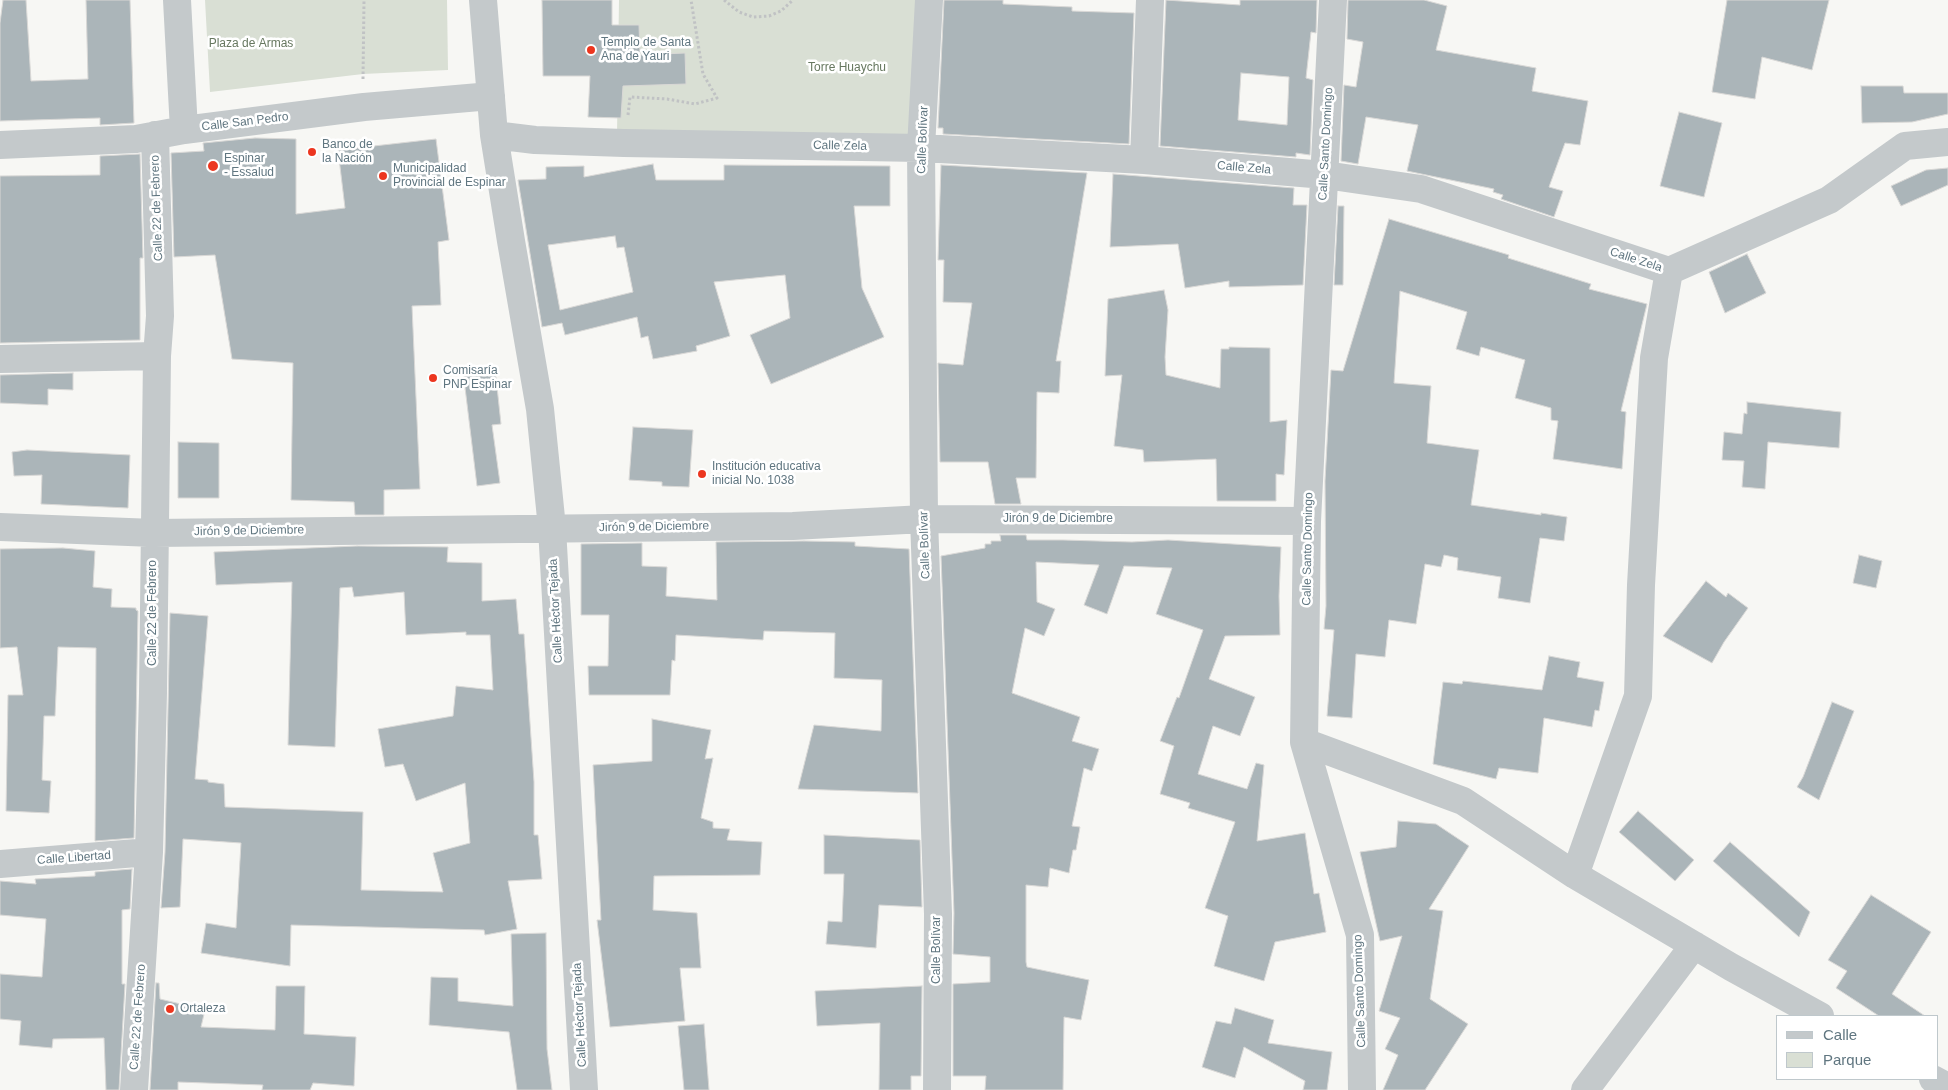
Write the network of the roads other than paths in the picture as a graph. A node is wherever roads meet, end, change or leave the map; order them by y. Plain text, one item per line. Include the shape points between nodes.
1 (177, 0) edge
2 (482, 0) edge
3 (930, 0) edge
4 (1150, 0) edge
5 (1332, 0) edge
6 (491, 96) junction
7 (184, 130) junction
8 (155, 135) junction
9 (494, 135) junction
10 (1948, 142) edge
11 (0, 145) edge
12 (921, 148) junction
13 (1144, 160) junction
14 (1325, 175) junction
15 (1669, 271) junction
16 (157, 356) junction
17 (0, 359) edge
18 (924, 519) junction
19 (1307, 521) junction
20 (0, 527) edge
21 (552, 528) junction
22 (154, 533) junction
23 (1304, 742) junction
24 (149, 852) junction
25 (0, 864) edge
26 (1575, 875) junction
27 (1694, 945) junction
28 (1818, 1015) edge
29 (1935, 1080) edge
30 (1948, 1087) edge
31 (134, 1090) edge
32 (584, 1090) edge
33 (937, 1090) edge
34 (1362, 1090) edge
35 (1585, 1090) edge

1 - 7 street
2 - 6 street
3 - 12 street, Calle Bolívar
4 - 13 street
5 - 14 street, Calle Santo Domingo
6 - 7 street, Calle San Pedro via 364,107
6 - 9 street, Calle Héctor Tejada
7 - 8 street, Calle San Pedro
8 - 11 street, Calle San Pedro via 136,139
8 - 16 street, Calle 22 de Febrero via 160,316
9 - 12 street, Calle Zela via 534,140 624,143
9 - 21 street, Calle Héctor Tejada via 540,409
10 - 15 street, Calle Zela via 1905,146 1829,200
12 - 13 street, Calle Zela
12 - 18 street, Calle Bolívar
13 - 14 street, Calle Zela
14 - 15 street, Calle Zela via 1421,189
14 - 19 street, Calle Santo Domingo
15 - 26 street via 1654,358 1638,696
16 - 17 street
16 - 22 street, Calle 22 de Febrero
18 - 19 street, Jirón 9 de Diciembre
18 - 21 street, Jirón 9 de Diciembre via 793,526
18 - 33 street, Calle Bolívar via 938,914
19 - 23 street, Calle Santo Domingo
20 - 22 street, Jirón 9 de Diciembre
21 - 22 street, Jirón 9 de Diciembre
21 - 32 street, Calle Héctor Tejada
22 - 24 street, Calle 22 de Febrero
23 - 26 street via 1463,801
23 - 34 street, Calle Santo Domingo via 1360,935
24 - 25 street, Calle Libertad
24 - 31 street, Calle 22 de Febrero
26 - 27 street
27 - 28 street
27 - 35 street
29 - 30 street

